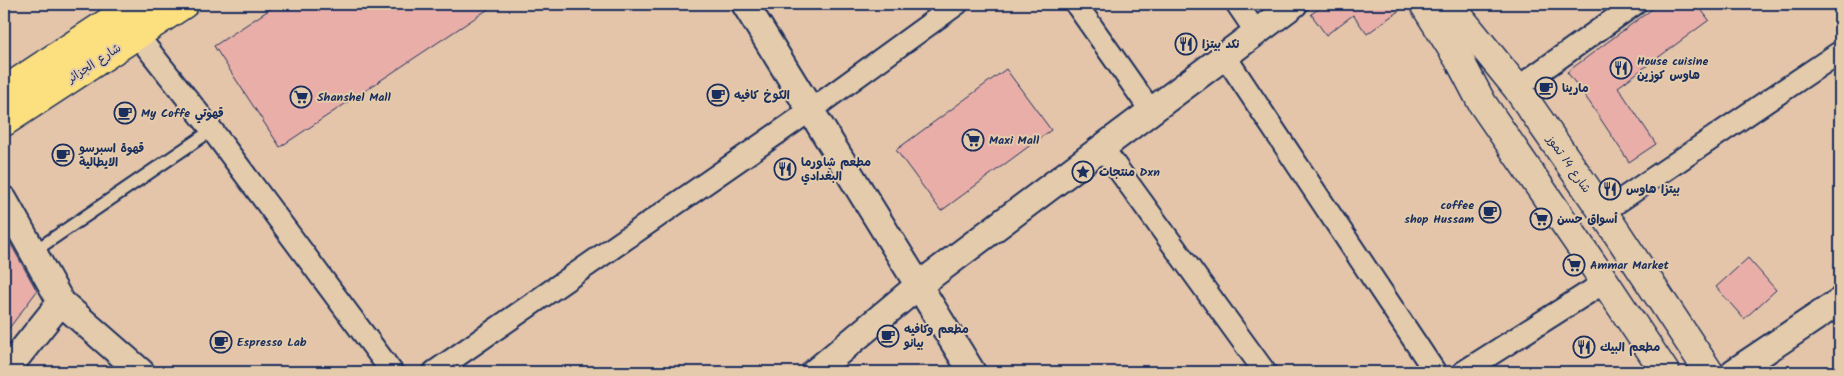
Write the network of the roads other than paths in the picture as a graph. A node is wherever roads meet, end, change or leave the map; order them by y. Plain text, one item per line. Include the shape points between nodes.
1 (136, 4) edge
2 (184, 4) edge
3 (745, 4) edge
4 (957, 4) edge
5 (1076, 4) edge
6 (1237, 4) edge
7 (1294, 4) edge
8 (1403, 4) edge
9 (1635, 4) edge
10 (1446, 9) edge
11 (1256, 32) junction
12 (137, 35) junction
13 (1840, 52) edge
14 (1224, 56) junction
15 (1517, 88) junction
16 (4, 91) edge
17 (1482, 103) junction
18 (811, 110) junction
19 (1151, 111) junction
20 (4, 122) edge
21 (212, 130) junction
22 (1102, 147) junction
23 (4, 200) edge
24 (1603, 212) junction
25 (33, 252) junction
26 (1605, 282) junction
27 (919, 285) junction
28 (1840, 301) edge
29 (61, 302) junction
30 (6, 372) edge
31 (140, 372) edge
32 (392, 372) edge
33 (434, 372) edge
34 (815, 372) edge
35 (972, 372) edge
36 (1265, 372) edge
37 (1435, 372) edge
38 (1463, 372) edge
39 (1665, 372) edge
40 (1709, 372) edge
41 (1734, 372) edge

1 - 16 main road
2 - 12 main road, شارع الجزائر
3 - 18 street
4 - 18 street
5 - 19 street
6 - 11 street
7 - 11 street
8 - 17 main road via 1445,64
9 - 15 street
10 - 15 main road, شارع 14 تموز
10 - 17 main road via 1461,63
11 - 14 street
12 - 20 main road, شارع الجزائر
12 - 21 street
13 - 24 street
14 - 19 street
14 - 37 street
15 - 24 main road, شارع 14 تموز
17 - 26 main road
18 - 27 street
18 - 33 street
19 - 22 street
21 - 25 lane
21 - 32 street
22 - 27 street
22 - 36 street
23 - 25 street
24 - 40 main road, شارع 14 تموز
25 - 29 street
26 - 38 street
26 - 39 main road
27 - 34 street
27 - 35 street
28 - 41 street
29 - 30 street
29 - 31 street

